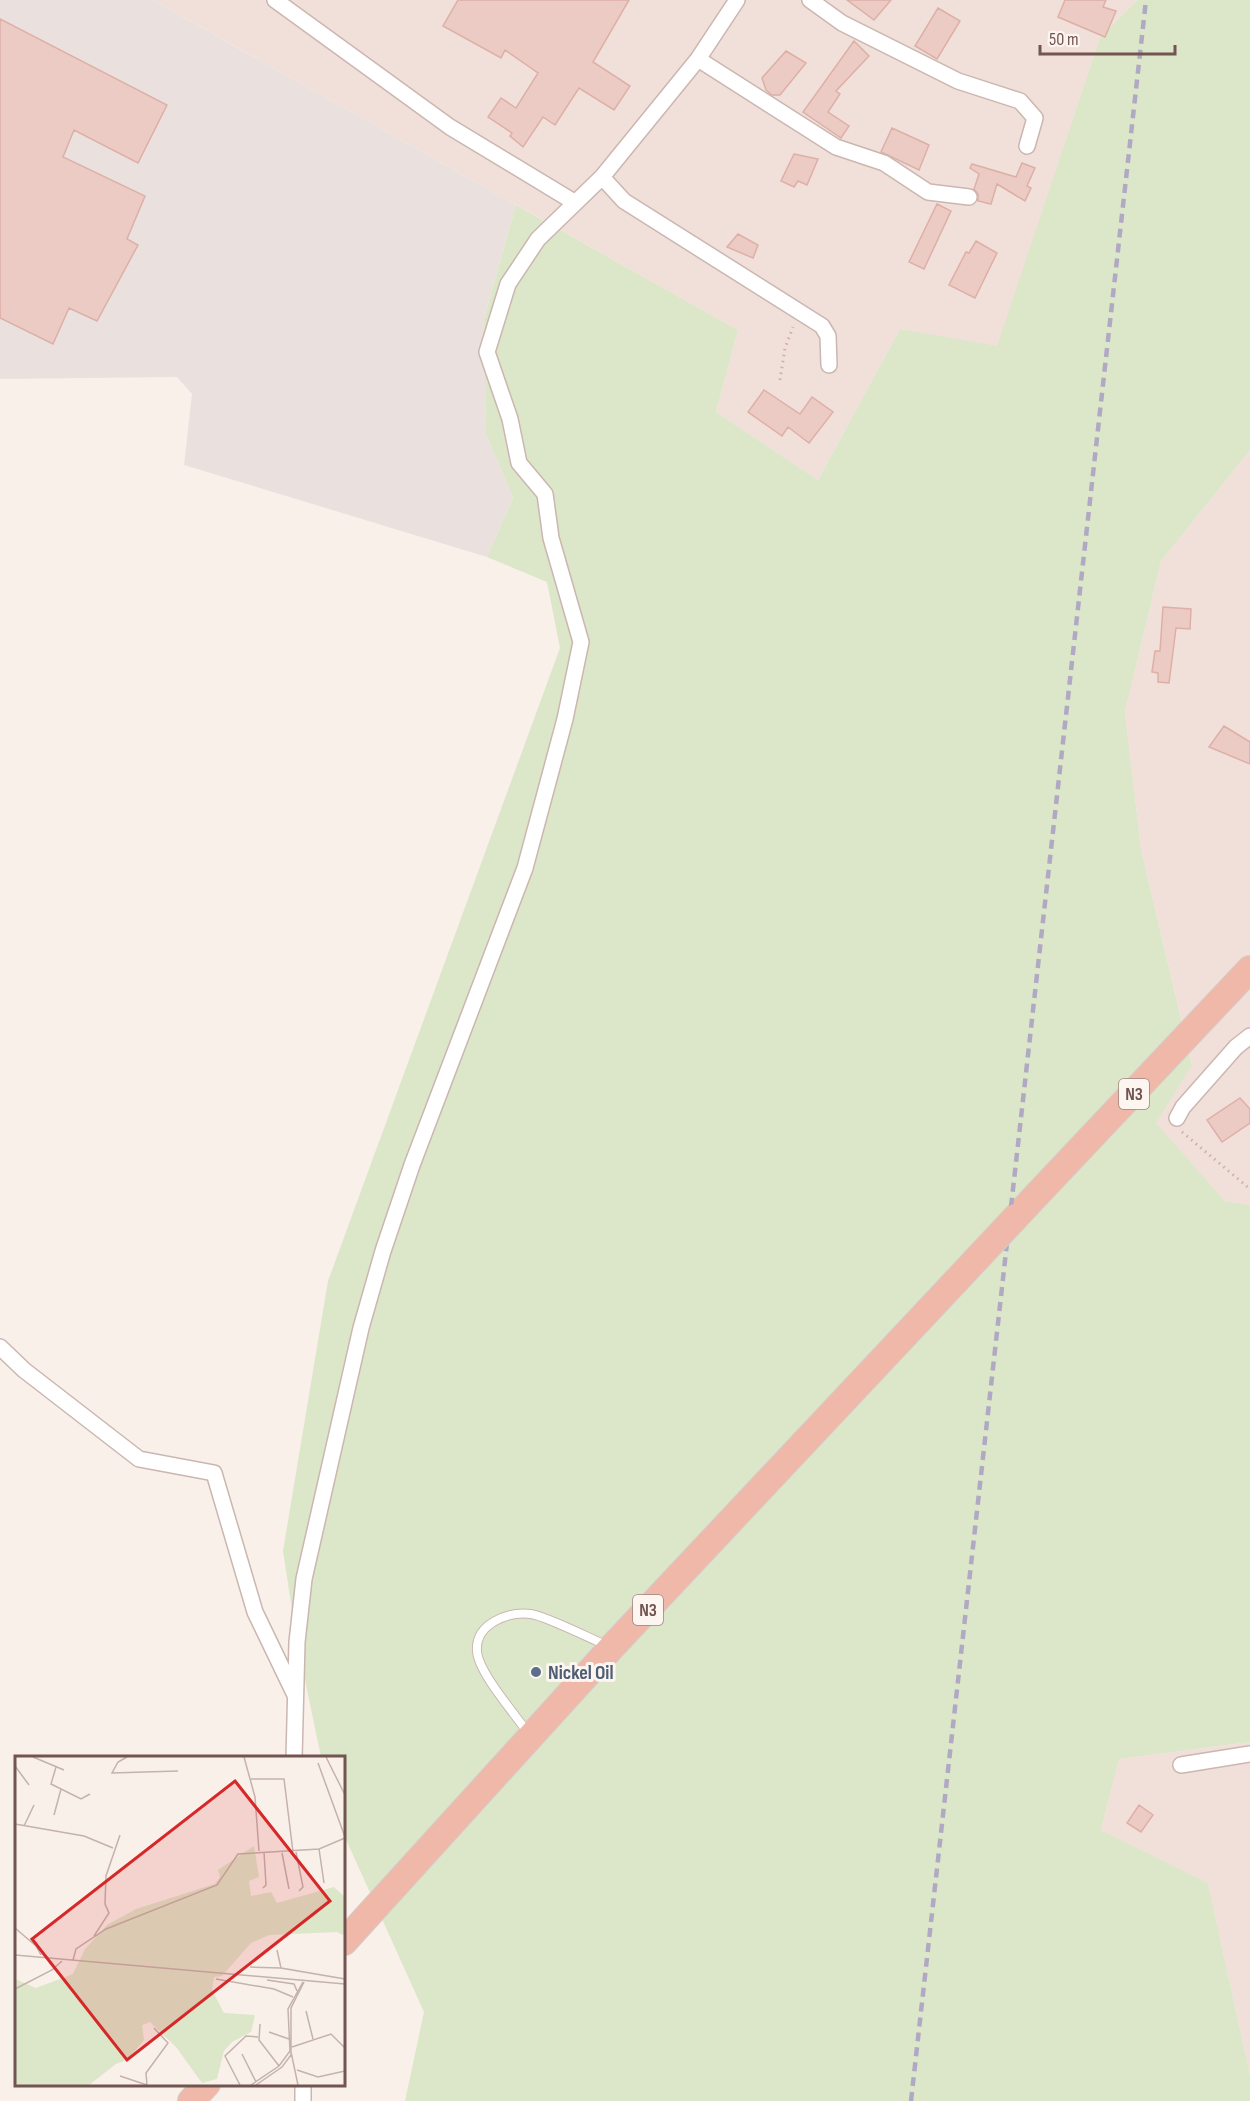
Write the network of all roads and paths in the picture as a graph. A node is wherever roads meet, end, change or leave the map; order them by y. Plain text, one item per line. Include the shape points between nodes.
1 (275, 0) edge
2 (737, 0) edge
3 (810, 0) edge
4 (698, 59) junction
5 (1026, 147) dead end
6 (602, 177) junction
7 (969, 197) dead end
8 (574, 202) junction
9 (799, 312) junction
10 (829, 365) dead end
11 (780, 380) dead end
12 (1250, 969) edge
13 (1250, 1036) edge
14 (1177, 1118) joint
15 (1250, 1189) edge
16 (0, 1347) edge
17 (612, 1647) junction
18 (296, 1697) junction
19 (531, 1737) junction
20 (1250, 1754) edge
21 (294, 1756) edge
22 (1181, 1765) dead end
23 (345, 1941) edge
24 (206, 2086) edge
25 (191, 2101) edge

1 - 8 street via 450,127
2 - 4 street
3 - 5 street via 842,23 949,76 1020,101 1035,118
4 - 6 street
4 - 7 street via 836,147 884,164 928,192
6 - 8 street
6 - 9 street via 624,201
8 - 18 street via 538,239 508,284 487,352 510,420 519,463 545,494 551,538 581,642 525,868 412,1165 361,1328 304,1579
9 - 10 street via 822,326 828,336
9 - 11 path via 785,348
12 - 17 highway, N3, bridge
13 - 14 street via 1228,1055
14 - 15 path via 1179,1130
16 - 18 street via 139,1459 214,1473 255,1612
17 - 19 highway, N3
17 - 19 lane via 531,1614 498,1618 482,1630 477,1650 482,1667
18 - 21 street
19 - 23 highway, N3
20 - 22 street
24 - 25 highway

